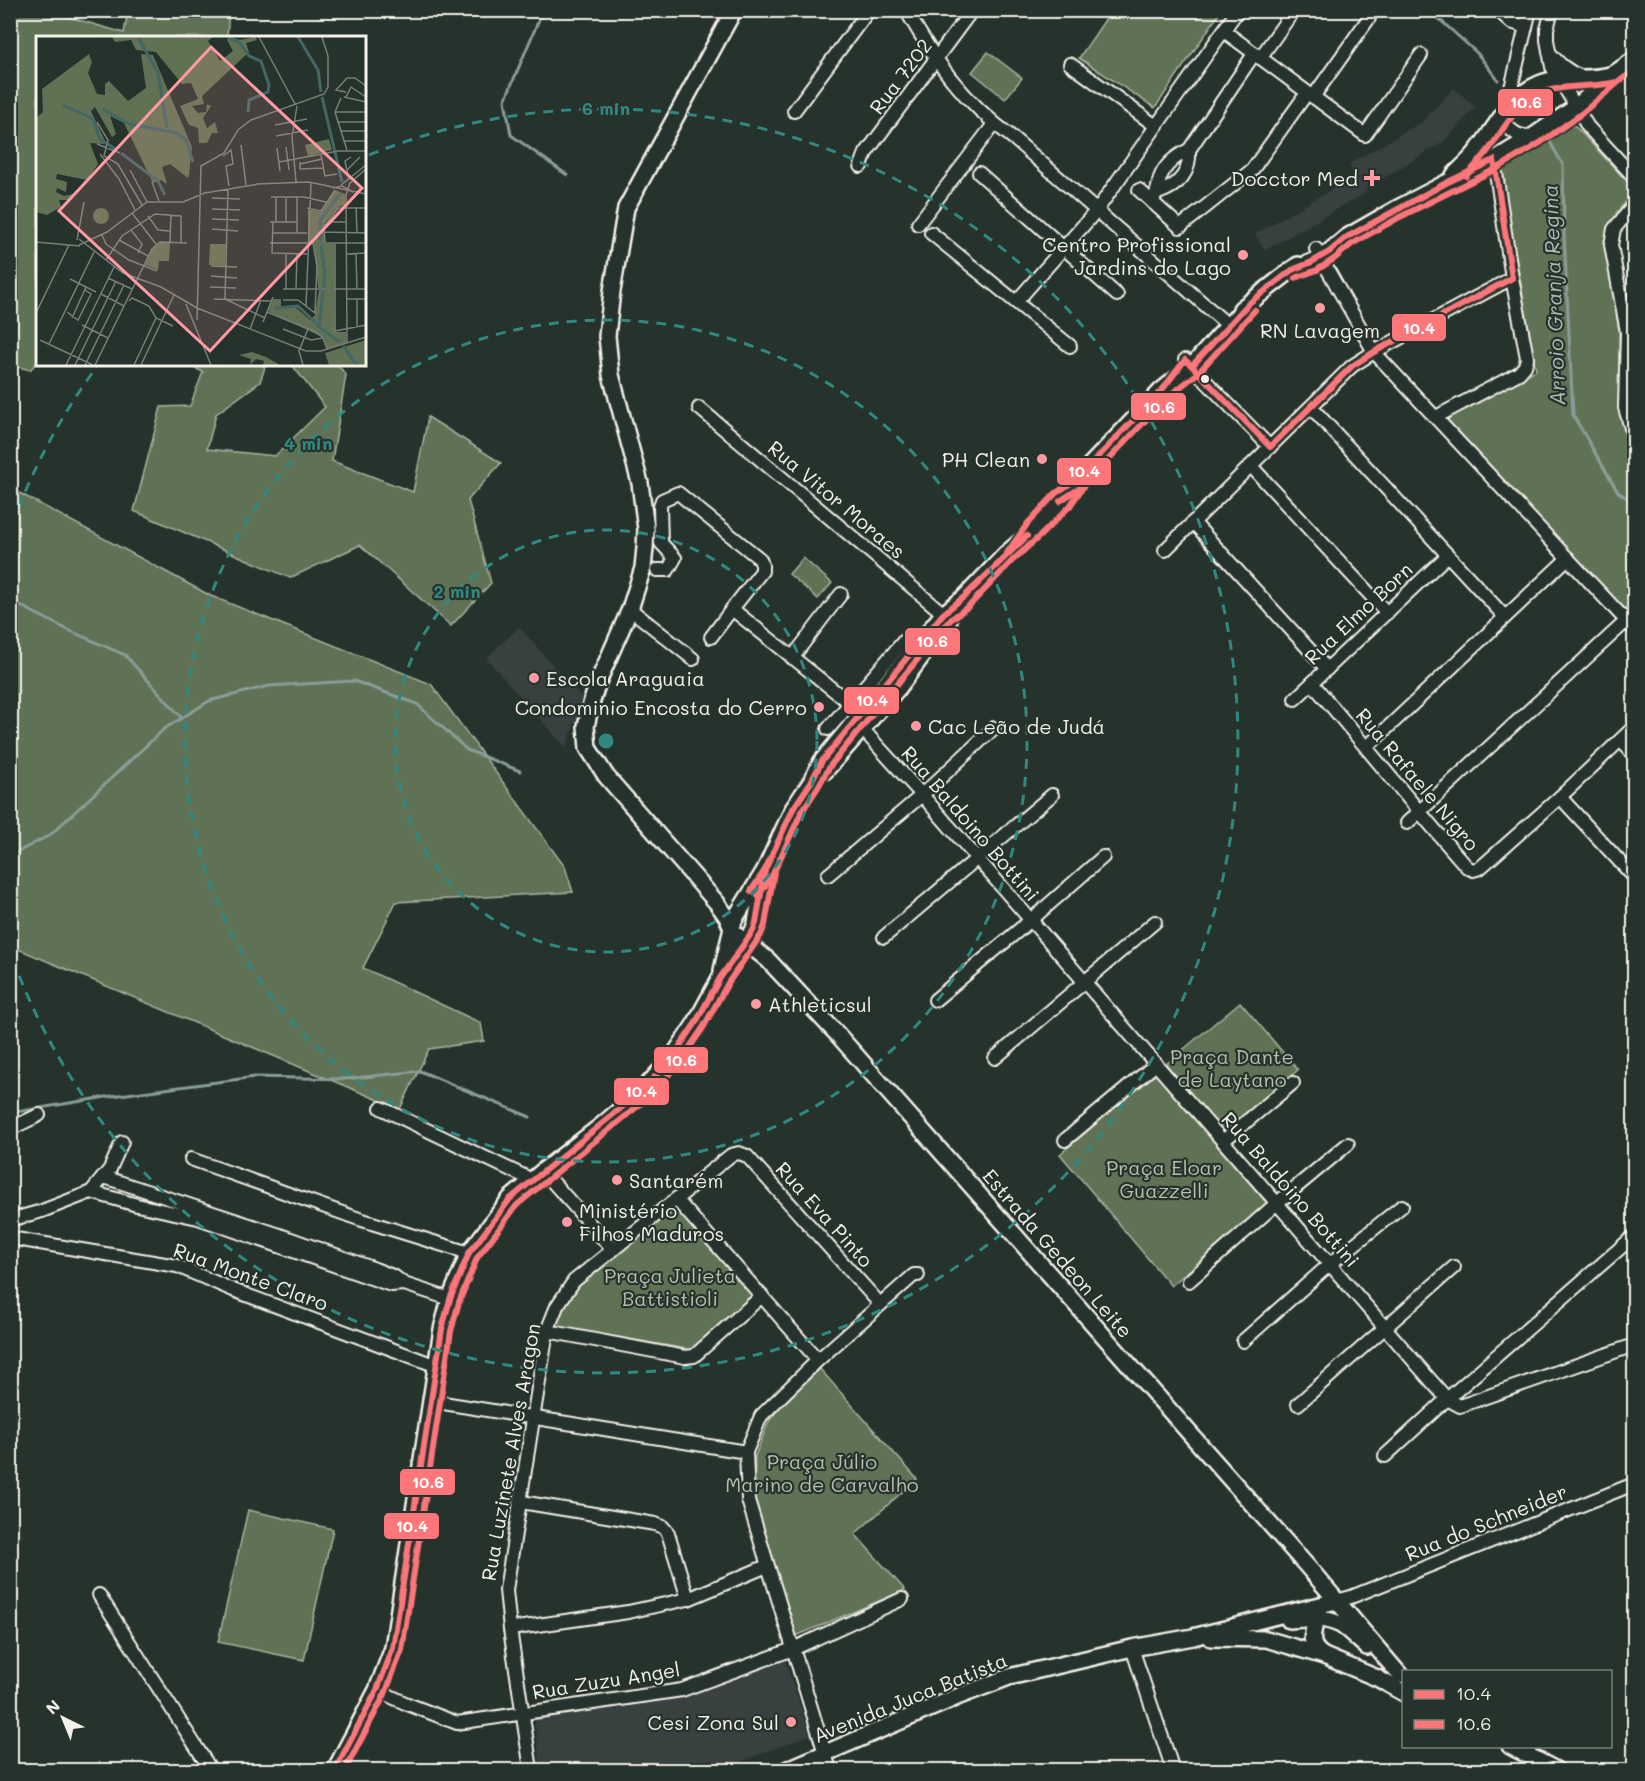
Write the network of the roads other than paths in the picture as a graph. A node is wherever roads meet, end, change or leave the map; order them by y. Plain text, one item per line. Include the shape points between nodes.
1 (734, 10) edge
2 (869, 10) edge
3 (906, 10) edge
4 (972, 10) edge
5 (1238, 10) edge
6 (1294, 10) edge
7 (1497, 10) edge
8 (1531, 10) edge
9 (1552, 12) edge
10 (1369, 18) dead end
11 (1526, 27) junction
12 (1224, 31) junction
13 (1548, 51) junction
14 (1421, 55) dead end
15 (1257, 56) junction
16 (1635, 60) edge
17 (936, 61) junction
18 (1070, 64) dead end
19 (1616, 73) junction
20 (1559, 79) junction
21 (1586, 79) junction
22 (1310, 95) junction
23 (1581, 104) junction
24 (794, 111) dead end
25 (1504, 112) junction
26 (1563, 116) junction
27 (994, 124) junction
28 (1156, 126) junction
29 (1588, 127) junction
30 (1535, 135) junction
31 (1189, 150) junction
32 (1494, 160) junction
33 (861, 166) dead end
34 (980, 172) dead end
35 (1635, 177) edge
36 (1446, 183) junction
37 (1139, 190) dead end
38 (1155, 197) junction
39 (1635, 205) edge
40 (1096, 210) junction
41 (918, 224) dead end
42 (931, 233) dead end
43 (1064, 248) junction
44 (1318, 253) junction
45 (1512, 278) junction
46 (1117, 295) dead end
47 (1016, 302) junction
48 (1226, 324) junction
49 (1070, 346) dead end
50 (1374, 352) junction
51 (1188, 363) junction
52 (1630, 387) edge
53 (1311, 407) junction
54 (699, 408) dead end
55 (1436, 417) junction
56 (1635, 438) edge
57 (1270, 447) junction
58 (1251, 466) junction
59 (1193, 522) junction
60 (1165, 550) dead end
61 (1448, 555) junction
62 (1568, 558) junction
63 (657, 570) dead end
64 (841, 594) dead end
65 (630, 609) junction
66 (732, 609) junction
67 (1387, 613) junction
68 (947, 617) junction
69 (1505, 617) junction
70 (1632, 621) edge
71 (711, 637) dead end
72 (903, 642) dead end
73 (792, 658) junction
74 (693, 659) dead end
75 (1327, 669) junction
76 (1312, 683) junction
77 (1295, 699) dead end
78 (857, 716) junction
79 (1635, 727) edge
80 (994, 728) dead end
81 (828, 729) dead end
82 (1621, 740) junction
83 (1367, 747) junction
84 (1635, 755) edge
85 (922, 795) junction
86 (1052, 795) dead end
87 (1560, 797) junction
88 (1419, 812) junction
89 (1407, 823) dead end
90 (1103, 857) dead end
91 (977, 858) junction
92 (765, 870) junction
93 (828, 875) dead end
94 (1635, 877) edge
95 (717, 903) junction
96 (739, 910) junction
97 (1031, 920) junction
98 (1155, 922) dead end
99 (756, 923) junction
100 (731, 928) junction
101 (884, 937) dead end
102 (746, 941) junction
103 (768, 960) junction
104 (720, 978) junction
105 (1085, 982) junction
106 (936, 1000) dead end
107 (995, 1058) dead end
108 (1156, 1064) junction
109 (1293, 1083) dead end
110 (381, 1108) dead end
111 (39, 1116) dead end
112 (10, 1129) edge
113 (1065, 1140) dead end
114 (1224, 1141) junction
115 (122, 1142) dead end
116 (1348, 1144) dead end
117 (739, 1153) joint
118 (191, 1159) dead end
119 (537, 1175) junction
120 (104, 1177) junction
121 (91, 1192) junction
122 (676, 1199) junction
123 (1277, 1203) junction
124 (1402, 1206) dead end
125 (10, 1221) edge
126 (1635, 1236) edge
127 (10, 1238) edge
128 (275, 1239) junction
129 (613, 1250) junction
130 (469, 1253) junction
131 (1330, 1264) junction
132 (1454, 1267) dead end
133 (918, 1275) dead end
134 (1189, 1281) dead end
135 (762, 1296) junction
136 (450, 1299) junction
137 (880, 1304) junction
138 (1385, 1327) junction
139 (547, 1331) junction
140 (1243, 1341) dead end
141 (1635, 1345) edge
142 (818, 1360) junction
143 (437, 1366) junction
144 (1447, 1399) junction
145 (432, 1401) junction
146 (1298, 1404) dead end
147 (534, 1417) junction
148 (746, 1452) junction
149 (1385, 1456) dead end
150 (1635, 1484) edge
151 (521, 1502) junction
152 (767, 1566) junction
153 (1314, 1574) junction
154 (99, 1595) dead end
155 (688, 1599) junction
156 (902, 1599) dead end
157 (1344, 1599) junction
158 (1319, 1611) junction
159 (1347, 1613) junction
160 (510, 1629) junction
161 (1351, 1634) junction
162 (1193, 1637) junction
163 (1132, 1648) junction
164 (793, 1649) junction
165 (1324, 1656) junction
166 (1402, 1676) edge
167 (377, 1690) junction
168 (1402, 1691) edge
169 (523, 1714) junction
170 (359, 1724) junction
171 (1514, 1748) edge
172 (825, 1754) junction
173 (211, 1770) edge
174 (323, 1770) edge
175 (335, 1770) edge
176 (531, 1770) edge
177 (786, 1770) edge
178 (830, 1770) edge
179 (1173, 1770) edge
180 (1556, 1770) edge

1 - 65 main road, Estrada Gedeon Leite via 626,208 618,251 607,336 611,375 640,483 646,529 643,568
2 - 24 street
3 - 17 street
4 - 17 street, Rua 7202
5 - 12 street
6 - 15 street
7 - 11 street via 1511,22
8 - 9 street
8 - 11 street
9 - 13 street via 1547,29
10 - 22 street
11 - 25 street
12 - 15 street
12 - 28 street
13 - 20 street
13 - 21 street via 1572,74
14 - 22 street via 1365,135
15 - 22 street
15 - 31 street
16 - 19 main road
17 - 27 street
17 - 33 street, Rua 7202
18 - 28 street
19 - 21 main road
19 - 23 main road
20 - 21 main road
20 - 23 street
20 - 25 main road via 1539,84
22 - 38 street via 1252,170 1180,227
23 - 26 main road
23 - 29 street
25 - 30 street via 1506,124 1515,134
25 - 36 main road via 1474,155
26 - 29 street
26 - 30 main road
27 - 40 street
27 - 41 street
28 - 40 street
29 - 35 street
30 - 32 main road
31 - 38 street via 1166,166
31 - 38 street via 1188,169 1181,180
32 - 36 main road
32 - 45 street
34 - 43 street
36 - 44 main road
37 - 38 street
39 - 52 street via 1614,229 1611,245 1627,332
40 - 43 street
40 - 48 street
42 - 47 street
43 - 46 street
43 - 47 street
44 - 48 main road
44 - 50 street
45 - 50 street
45 - 55 street via 1526,366
47 - 49 street
48 - 51 main road
50 - 53 street via 1352,366
50 - 55 street
51 - 57 street
51 - 68 main road via 1077,479 1064,500 1032,526
52 - 56 street via 1625,408
53 - 57 street
53 - 61 street
54 - 68 street, Rua Vitor Moraes
55 - 62 street
57 - 58 street
58 - 59 street
58 - 67 street
59 - 60 street
59 - 75 street
61 - 67 street, Rua Elmo Born
61 - 69 street
62 - 69 street
62 - 70 street
63 - 66 street via 668,570 675,558 661,543 660,506 662,500 678,493 760,559 762,571
64 - 73 street
65 - 74 street
65 - 95 main road, Estrada Gedeon Leite via 591,704 586,726 588,748 606,776
66 - 71 street
66 - 73 street, Rua Baldoino Bottini
67 - 75 street, Rua Elmo Born
68 - 78 main road via 899,687
69 - 83 street
70 - 88 street
72 - 78 street
73 - 78 street, Rua Baldoino Bottini
75 - 76 street, Rua Elmo Born
76 - 77 street, Rua Elmo Born
76 - 83 street, Rua Rafaele Nigro
78 - 81 street
78 - 85 street, Rua Baldoino Bottini
78 - 92 main road via 830,767 811,782 793,809
79 - 82 street, Rua Rafaele Nigro
80 - 85 street
82 - 84 street
82 - 87 street, Rua Rafaele Nigro
83 - 88 street, Rua Rafaele Nigro
85 - 91 street, Rua Baldoino Bottini
85 - 93 street
86 - 91 street
87 - 88 street, Rua Rafaele Nigro via 1473,870
87 - 94 street
88 - 89 street
90 - 97 street
91 - 97 street, Rua Baldoino Bottini
91 - 101 street
92 - 96 main road
92 - 99 main road
95 - 96 main road
95 - 100 main road, Estrada Gedeon Leite
96 - 99 main road
96 - 100 main road
97 - 105 street, Rua Baldoino Bottini
97 - 106 street
98 - 105 street
99 - 102 main road
99 - 103 main road, Estrada Gedeon Leite
100 - 102 main road, Estrada Gedeon Leite
100 - 104 main road
102 - 103 main road, Estrada Gedeon Leite
102 - 104 main road
103 - 153 main road, Estrada Gedeon Leite
104 - 119 main road via 678,1050 644,1090
105 - 107 street
105 - 108 street, Rua Baldoino Bottini
108 - 113 street
108 - 114 street, Rua Baldoino Bottini
109 - 114 street
110 - 119 street
111 - 112 street
114 - 123 street, Rua Baldoino Bottini
115 - 120 street
116 - 123 street
117 - 122 street, Rua Luzinete Alves Aragon via 731,1155
117 - 137 street, Rua Eva Pinto via 747,1156
118 - 130 street via 359,1219
119 - 129 street
119 - 130 main road via 510,1199
120 - 121 street
120 - 128 street
121 - 125 street
121 - 128 street
122 - 129 street, Rua Luzinete Alves Aragon
122 - 135 street
123 - 131 street, Rua Baldoino Bottini
123 - 134 street
124 - 131 street
126 - 144 street
127 - 143 street, Rua Monte Claro via 177,1266
128 - 136 street via 375,1269 404,1284
129 - 139 street, Rua Luzinete Alves Aragon via 574,1281 557,1306
130 - 136 main road
131 - 138 street, Rua Baldoino Bottini
131 - 140 street
132 - 138 street
133 - 137 street
135 - 139 street via 694,1356
135 - 142 street
136 - 143 main road
137 - 142 street
138 - 144 street, Rua Baldoino Bottini
138 - 146 street
139 - 147 street, Rua Luzinete Alves Aragon
141 - 144 street via 1460,1406
142 - 148 street via 761,1416
143 - 145 main road
144 - 149 street
145 - 147 street
145 - 167 main road via 393,1648
147 - 148 street
147 - 151 street, Rua Luzinete Alves Aragon
148 - 152 street via 748,1500
150 - 157 street, Rua do Schneider
151 - 155 street via 663,1527
151 - 160 street, Rua Luzinete Alves Aragon via 506,1590
152 - 155 street
152 - 164 street
153 - 157 main road, Estrada Gedeon Leite
153 - 158 main road, Estrada Gedeon Leite via 1320,1589
154 - 173 street
155 - 160 street
156 - 164 street, Rua Zuzu Angel
157 - 158 main road, Avenida Juca Batista
157 - 159 main road, Estrada Gedeon Leite
158 - 161 main road
158 - 162 main road, Avenida Juca Batista
158 - 165 main road via 1312,1643
159 - 161 main road
159 - 166 main road
160 - 169 street, Rua Luzinete Alves Aragon
161 - 165 main road via 1349,1647 1341,1655
161 - 166 main road
162 - 163 main road, Avenida Juca Batista
162 - 165 main road, Avenida Juca Batista via 1266,1639
163 - 172 main road, Avenida Juca Batista via 1009,1677
163 - 179 street
164 - 169 street, Rua Zuzu Angel via 682,1690
164 - 172 street
165 - 168 main road, Avenida Juca Batista
167 - 169 street, Rua Zuzu Angel via 457,1723
167 - 170 main road
169 - 176 street, Rua Luzinete Alves Aragon
170 - 174 main road
170 - 175 main road
171 - 180 main road
172 - 177 main road, Avenida Juca Batista
172 - 178 street

